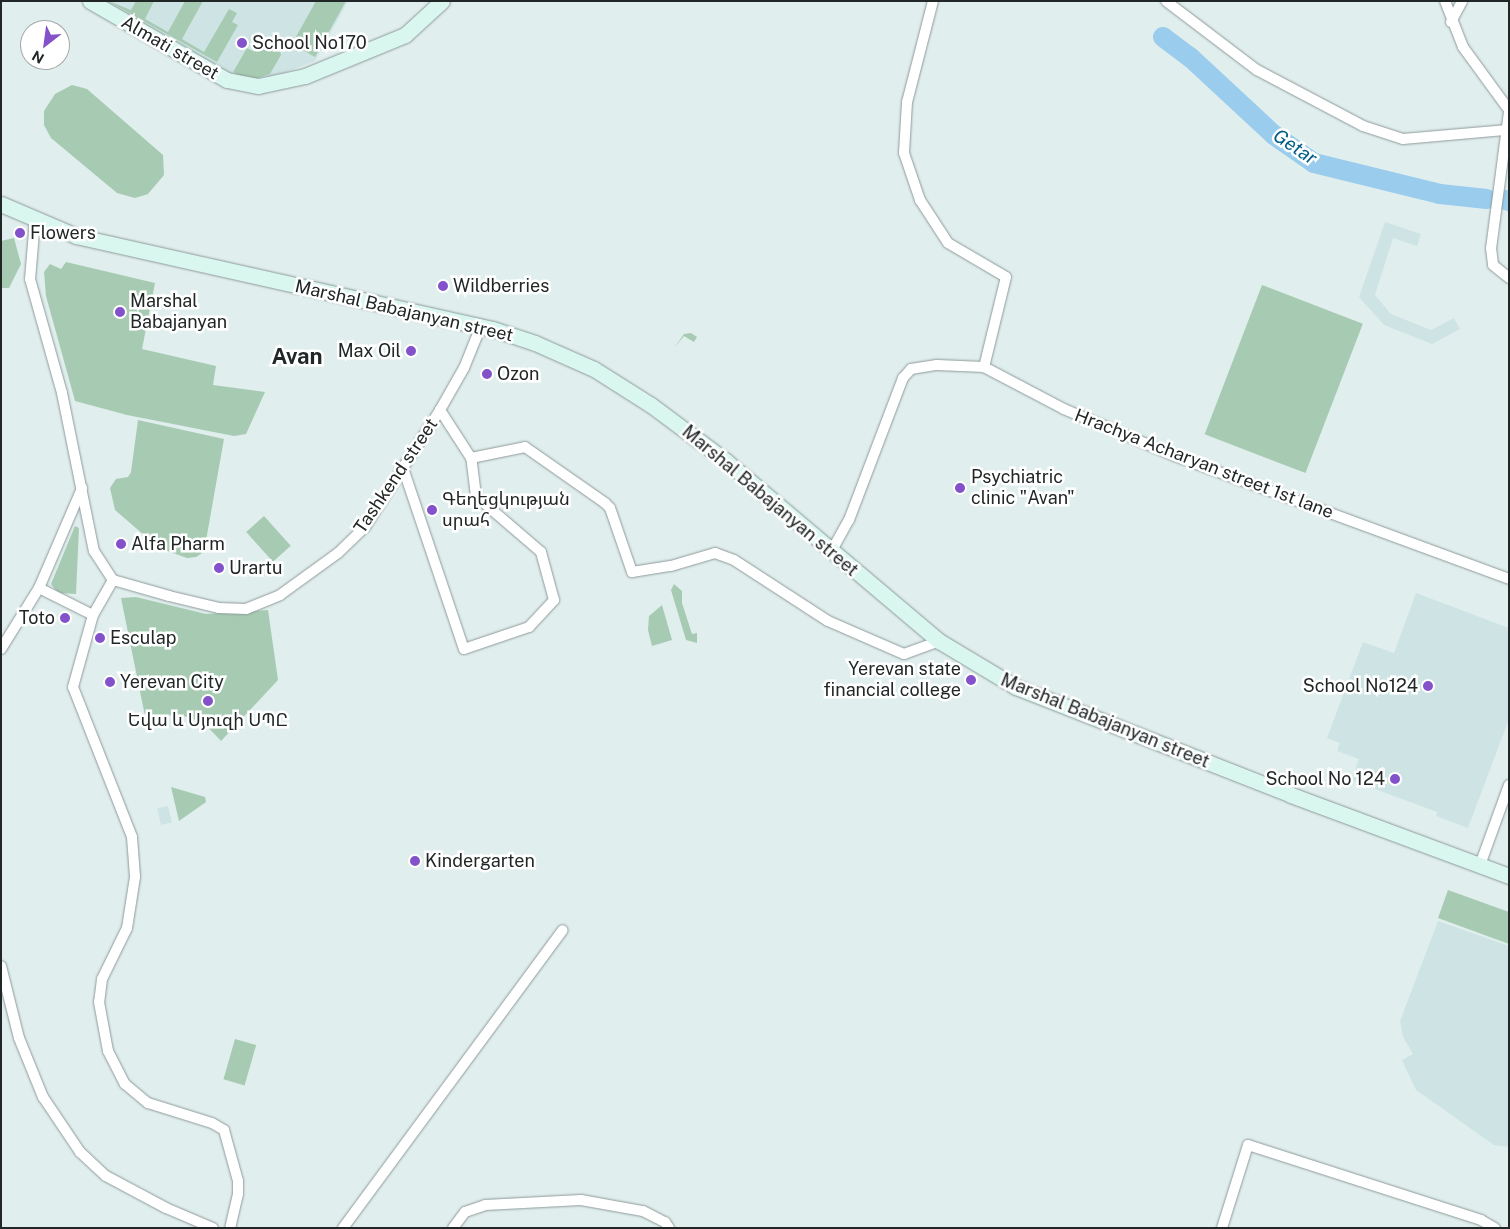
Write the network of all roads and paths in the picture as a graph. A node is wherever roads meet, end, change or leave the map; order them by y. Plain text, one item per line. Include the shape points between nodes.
1 (90, 1) edge
2 (442, 1) edge
3 (933, 1) edge
4 (1166, 1) edge
5 (1445, 1) edge
6 (1462, 1) edge
7 (1451, 22) junction
8 (1509, 111) edge
9 (1505, 130) junction
10 (1, 204) edge
11 (35, 220) junction
12 (1509, 278) edge
13 (481, 326) junction
14 (984, 367) junction
15 (440, 410) junction
16 (471, 458) junction
17 (403, 468) junction
18 (82, 487) junction
19 (831, 552) junction
20 (1509, 579) edge
21 (113, 580) junction
22 (39, 588) junction
23 (93, 615) junction
24 (939, 641) junction
25 (1, 649) edge
26 (1509, 785) edge
27 (1480, 865) junction
28 (1509, 876) edge
29 (563, 930) dead end
30 (1, 966) edge
31 (213, 1228) edge
32 (230, 1228) edge
33 (343, 1228) edge
34 (453, 1228) edge
35 (669, 1228) edge
36 (1222, 1228) edge
37 (1495, 1228) edge

1 - 2 main road, Almati street via 227,80 258,86 305,76 405,35
3 - 14 street via 907,102 904,153 920,200 948,243 1006,278
4 - 9 street via 1257,70 1363,126 1404,139
5 - 7 street
6 - 7 street
7 - 8 street via 1463,47
8 - 9 street
9 - 12 street via 1491,248 1493,265
10 - 11 main road, Marshal Babajanyan street
11 - 13 main road, Marshal Babajanyan street via 76,236
11 - 18 street via 30,279 62,393
13 - 15 street, Tashkend street via 464,368
13 - 19 main road, Marshal Babajanyan street via 535,343 594,369 651,405 726,461
14 - 19 street via 937,365 911,370 903,378 850,520
14 - 20 street, Hrachya Acharyan street 1st lane via 1064,409 1174,456
15 - 16 street
15 - 17 street, Tashkend street
16 - 17 street via 476,496 541,552 554,600 529,628 464,649
16 - 24 street via 525,447 605,503 610,508 632,572 671,566 715,553 734,560 828,621 904,654
17 - 21 street, Tashkend street via 365,527 338,553 280,595 258,606 246,610 219,608
18 - 21 street via 94,551
18 - 22 street
19 - 24 main road, Marshal Babajanyan street
21 - 23 street
22 - 23 street
22 - 25 street
23 - 32 street via 74,687 132,838 134,876 127,928 102,979 99,1002 108,1051 125,1084 148,1103 212,1123 224,1130 238,1181
24 - 27 main road, Marshal Babajanyan street via 1016,687 1291,796
26 - 27 street
27 - 28 main road, Marshal Babajanyan street
29 - 33 street
30 - 31 street via 20,1038 43,1097 80,1152 106,1176 166,1208
34 - 35 street via 465,1212 485,1205 582,1200 643,1211 665,1222
36 - 37 street via 1248,1145 1481,1220

